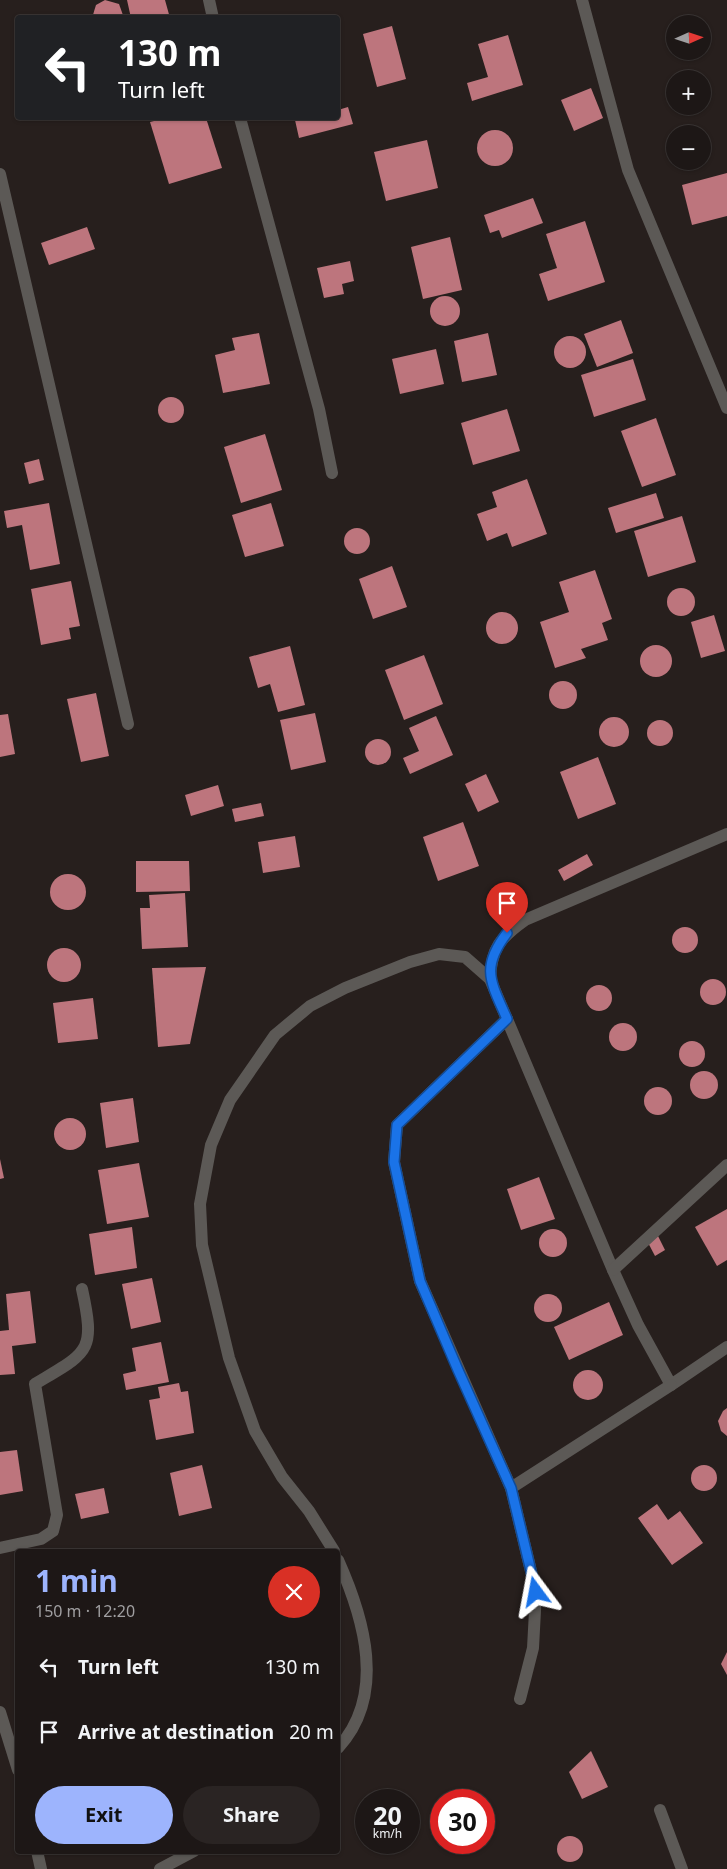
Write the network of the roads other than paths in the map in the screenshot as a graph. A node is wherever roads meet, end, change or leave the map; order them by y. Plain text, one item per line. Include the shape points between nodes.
1 (209, 0) edge
2 (582, 0) edge
3 (212, 15) edge
4 (241, 120) edge
5 (0, 174) edge
6 (727, 408) edge
7 (332, 473) dead end
8 (128, 724) dead end
9 (727, 834) edge
10 (490, 979) junction
11 (507, 1019) junction
12 (727, 1165) edge
13 (613, 1270) junction
14 (82, 1289) dead end
15 (727, 1347) edge
16 (672, 1385) junction
17 (511, 1488) junction
18 (0, 1548) edge
19 (333, 1549) edge
20 (340, 1564) edge
21 (520, 1699) dead end
22 (0, 1712) edge
23 (340, 1746) edge
24 (15, 1760) edge
25 (660, 1810) dead end
26 (38, 1854) edge
27 (188, 1854) edge
28 (40, 1869) edge
29 (160, 1869) edge
30 (682, 1869) edge

1 - 3 street
2 - 6 street via 628,170
4 - 7 street via 319,409
5 - 8 street
9 - 10 street via 525,920 507,933 495,948 490,962
10 - 11 street
10 - 19 street via 465,957 439,954 345,988 310,1006 275,1035 230,1100 211,1145 200,1204 202,1245 229,1358 255,1431 282,1477
11 - 13 street
11 - 17 street via 397,1125 394,1162 420,1281
12 - 13 street
13 - 16 street via 638,1325
14 - 18 street via 88,1319 88,1341 78,1358 35,1384 58,1515 53,1531 40,1539
15 - 16 street
16 - 17 street
17 - 21 street via 536,1592 532,1648
20 - 23 street via 364,1634 366,1677 362,1710 352,1733
22 - 24 street
25 - 30 street
26 - 28 street
27 - 29 street

